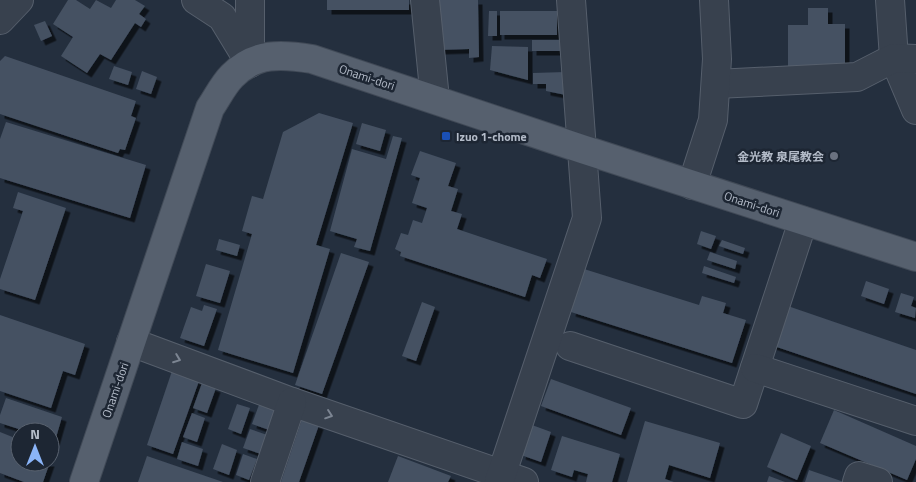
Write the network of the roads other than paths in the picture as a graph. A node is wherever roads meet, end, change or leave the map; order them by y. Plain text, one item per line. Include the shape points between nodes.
1 (19, 0) edge
2 (196, 0) edge
3 (250, 0) edge
4 (426, 0) edge
5 (571, 0) edge
6 (714, 0) edge
7 (890, 0) edge
8 (0, 20) edge
9 (905, 58) edge
10 (250, 63) junction
11 (716, 84) junction
12 (435, 99) junction
13 (916, 110) edge
14 (582, 150) junction
15 (692, 185) junction
16 (803, 221) junction
17 (916, 257) edge
18 (131, 342) junction
19 (570, 346) dead end
20 (754, 368) junction
21 (292, 402) junction
22 (916, 420) edge
23 (508, 480) edge
24 (84, 482) edge
25 (265, 482) edge
26 (857, 482) edge
27 (878, 482) edge

1 - 8 street
2 - 10 street via 222,17
3 - 10 street
4 - 12 street
5 - 14 street
6 - 11 street
7 - 9 street
9 - 11 street via 857,77
9 - 13 street
10 - 12 main road, Onami-dori via 269,56 312,59
10 - 18 main road, Onami-dori via 232,76 210,108
11 - 15 street via 714,120
12 - 14 main road, Onami-dori
14 - 15 main road, Onami-dori
14 - 23 street via 587,218
15 - 16 main road, Onami-dori
16 - 17 main road, Onami-dori
16 - 20 street
18 -> 21 street
18 - 24 main road, Onami-dori
19 - 20 street via 743,404
20 - 22 street
21 -> 23 street
21 - 25 street
26 - 27 street via 859,476

